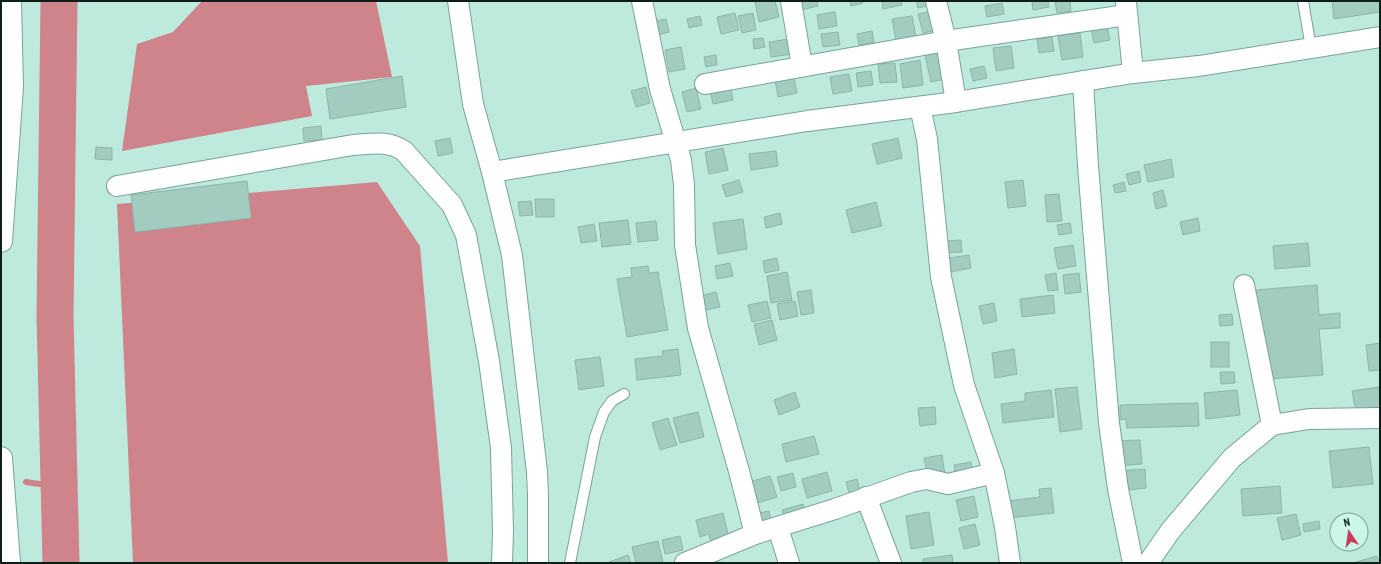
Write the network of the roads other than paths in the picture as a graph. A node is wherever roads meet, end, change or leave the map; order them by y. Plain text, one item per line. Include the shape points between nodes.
1 (10, 1) edge
2 (458, 1) edge
3 (642, 1) edge
4 (791, 1) edge
5 (936, 1) edge
6 (1303, 1) edge
7 (1127, 8) edge
8 (1380, 37) edge
9 (946, 41) junction
10 (1311, 48) junction
11 (802, 66) junction
12 (1133, 73) junction
13 (1083, 81) junction
14 (705, 84) dead end
15 (956, 102) junction
16 (920, 107) junction
17 (674, 142) junction
18 (492, 172) junction
19 (117, 186) dead end
20 (1, 241) edge
21 (1244, 285) dead end
22 (624, 394) dead end
23 (1380, 418) edge
24 (1272, 425) junction
25 (1, 458) edge
26 (994, 473) junction
27 (866, 497) junction
28 (4, 524) edge
29 (778, 528) junction
30 (756, 534) junction
31 (9, 563) edge
32 (502, 563) edge
33 (538, 563) edge
34 (570, 563) edge
35 (684, 563) edge
36 (789, 563) edge
37 (891, 563) edge
38 (1010, 563) edge
39 (1133, 563) edge
40 (1148, 563) edge

1 - 20 street via 12,87
2 - 18 street via 473,104
3 - 17 street
4 - 11 street
5 - 9 street
6 - 10 lane
7 - 9 street
7 - 12 street
8 - 10 street
9 - 11 street
9 - 15 street
10 - 12 street via 1199,66
11 - 14 street
12 - 13 street
13 - 15 street
13 - 39 street via 1109,423 1118,489
15 - 16 street
16 - 17 street via 807,121
16 - 26 street via 927,139 941,278 964,385
17 - 18 street
17 - 30 street via 681,160 685,245 698,328
18 - 33 street via 512,254 537,472
19 - 32 street via 353,145 395,144 404,151 452,206 466,235 489,361 500,448 504,531
21 - 24 street
22 - 34 lane via 612,401 604,412 595,438
23 - 24 street via 1309,419
24 - 40 street via 1232,458 1171,530
25 - 28 street
26 - 27 street via 948,484 927,478
26 - 38 street via 1006,527
27 - 29 street
27 - 37 street
28 - 31 street
29 - 30 street
29 - 36 street
30 - 35 street

